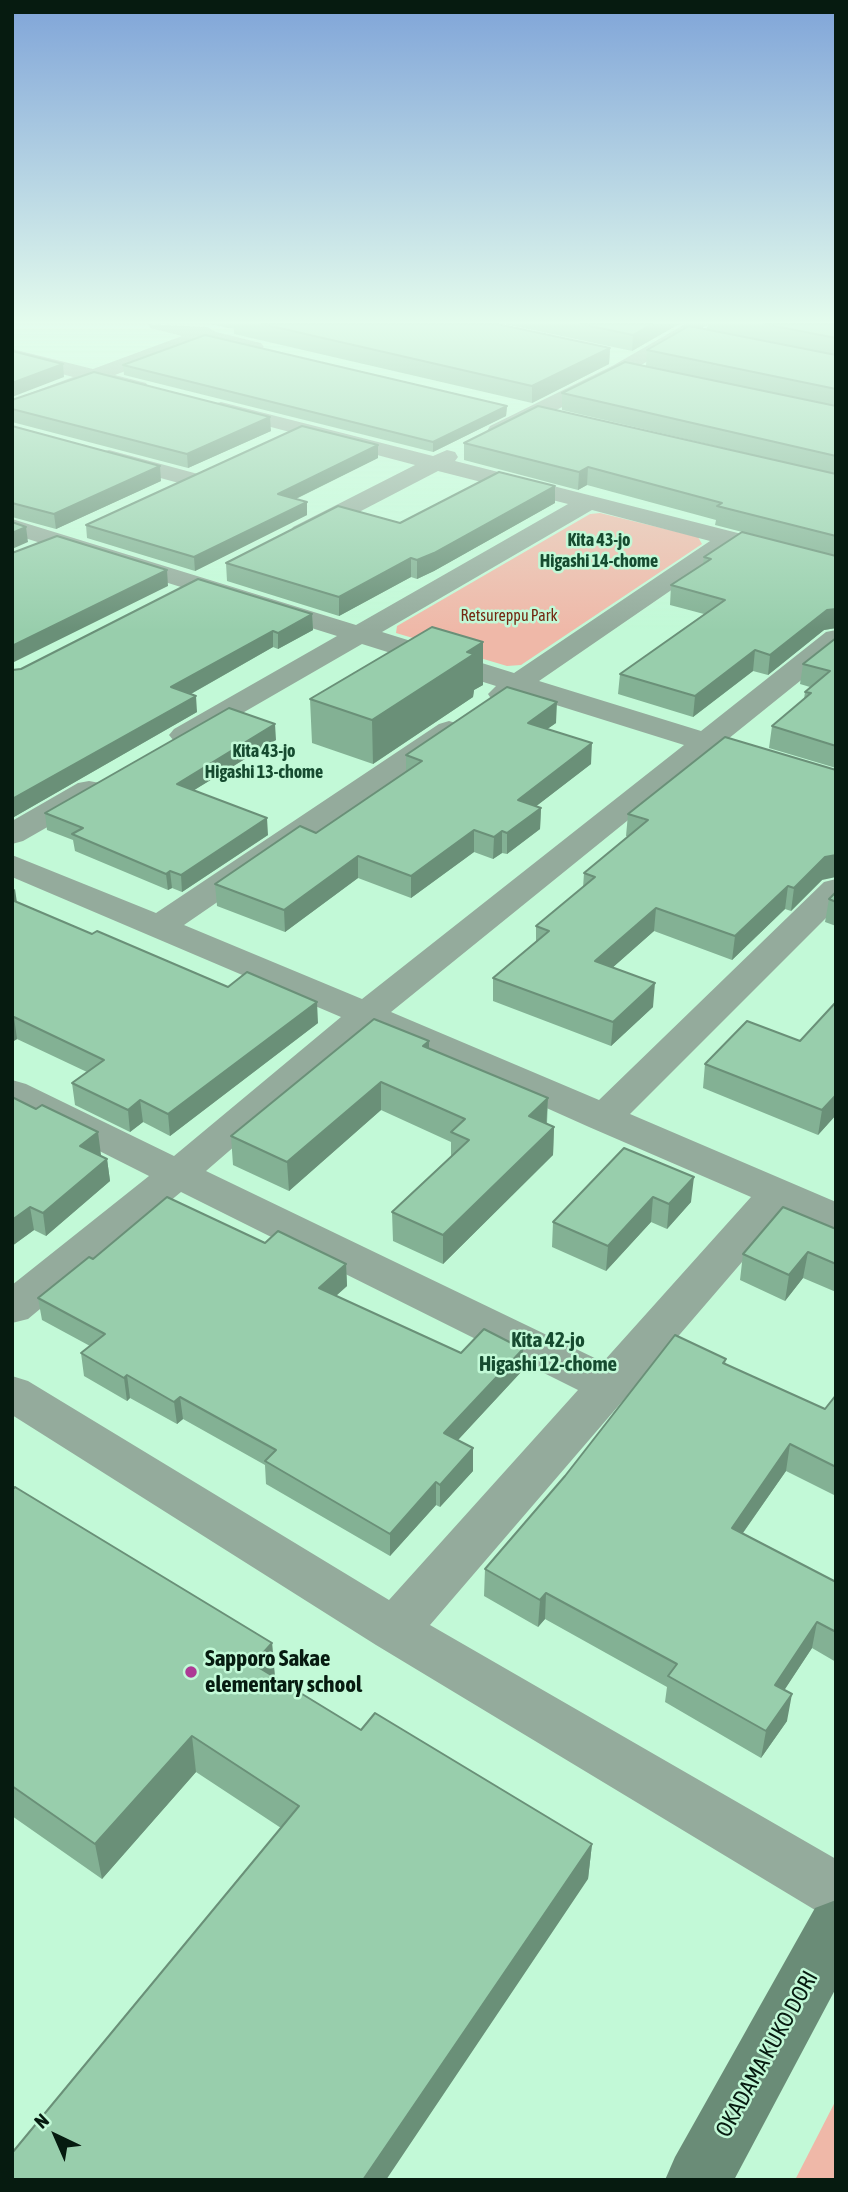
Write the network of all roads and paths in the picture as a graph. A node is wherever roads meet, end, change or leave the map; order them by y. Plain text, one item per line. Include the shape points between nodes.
1 (295, 426) edge
2 (508, 426) edge
3 (302, 428) junction
4 (264, 445) edge
5 (89, 451) edge
6 (436, 463) junction
7 (215, 468) edge
8 (190, 479) junction
9 (154, 496) edge
10 (589, 502) junction
11 (94, 524) edge
12 (12, 526) edge
13 (731, 538) junction
14 (287, 539) edge
15 (57, 540) junction
16 (24, 555) edge
17 (836, 565) edge
18 (225, 571) edge
19 (200, 584) junction
20 (166, 601) edge
21 (360, 634) junction
22 (836, 638) edge
23 (517, 683) junction
24 (707, 742) junction
25 (156, 751) edge
26 (746, 754) edge
27 (108, 779) edge
28 (12, 834) edge
29 (12, 865) edge
30 (836, 889) edge
31 (158, 927) junction
32 (366, 1014) junction
33 (12, 1092) edge
34 (603, 1118) junction
35 (177, 1172) junction
36 (777, 1194) junction
37 (836, 1218) edge
38 (12, 1308) edge
39 (608, 1385) junction
40 (12, 1393) edge
41 (394, 1630) junction
42 (836, 1891) edge
43 (836, 1928) edge
44 (698, 2180) edge

1 - 3 street
2 - 6 street
3 - 4 street
3 - 6 street
5 - 8 street
6 - 10 street
6 - 14 street
7 - 8 street
8 - 9 street
10 - 13 street
10 - 21 street
11 - 15 street
12 - 15 street
13 - 17 street
13 - 23 street
15 - 16 street
15 - 19 street
18 - 19 street
19 - 20 street
19 - 21 street
21 - 23 street
21 - 25 street
22 - 24 street
23 - 24 street
23 - 31 street
24 - 26 street
24 - 32 street
27 - 28 street
29 - 31 street
30 - 34 street
31 - 32 street
32 - 34 street
32 - 35 street
33 - 35 street
34 - 36 street
35 - 38 street
35 - 39 street
36 - 37 street
36 - 39 street
39 - 41 street
40 - 41 street
41 - 42 street
43 - 44 main road, OKADAMA KUKO DORI

